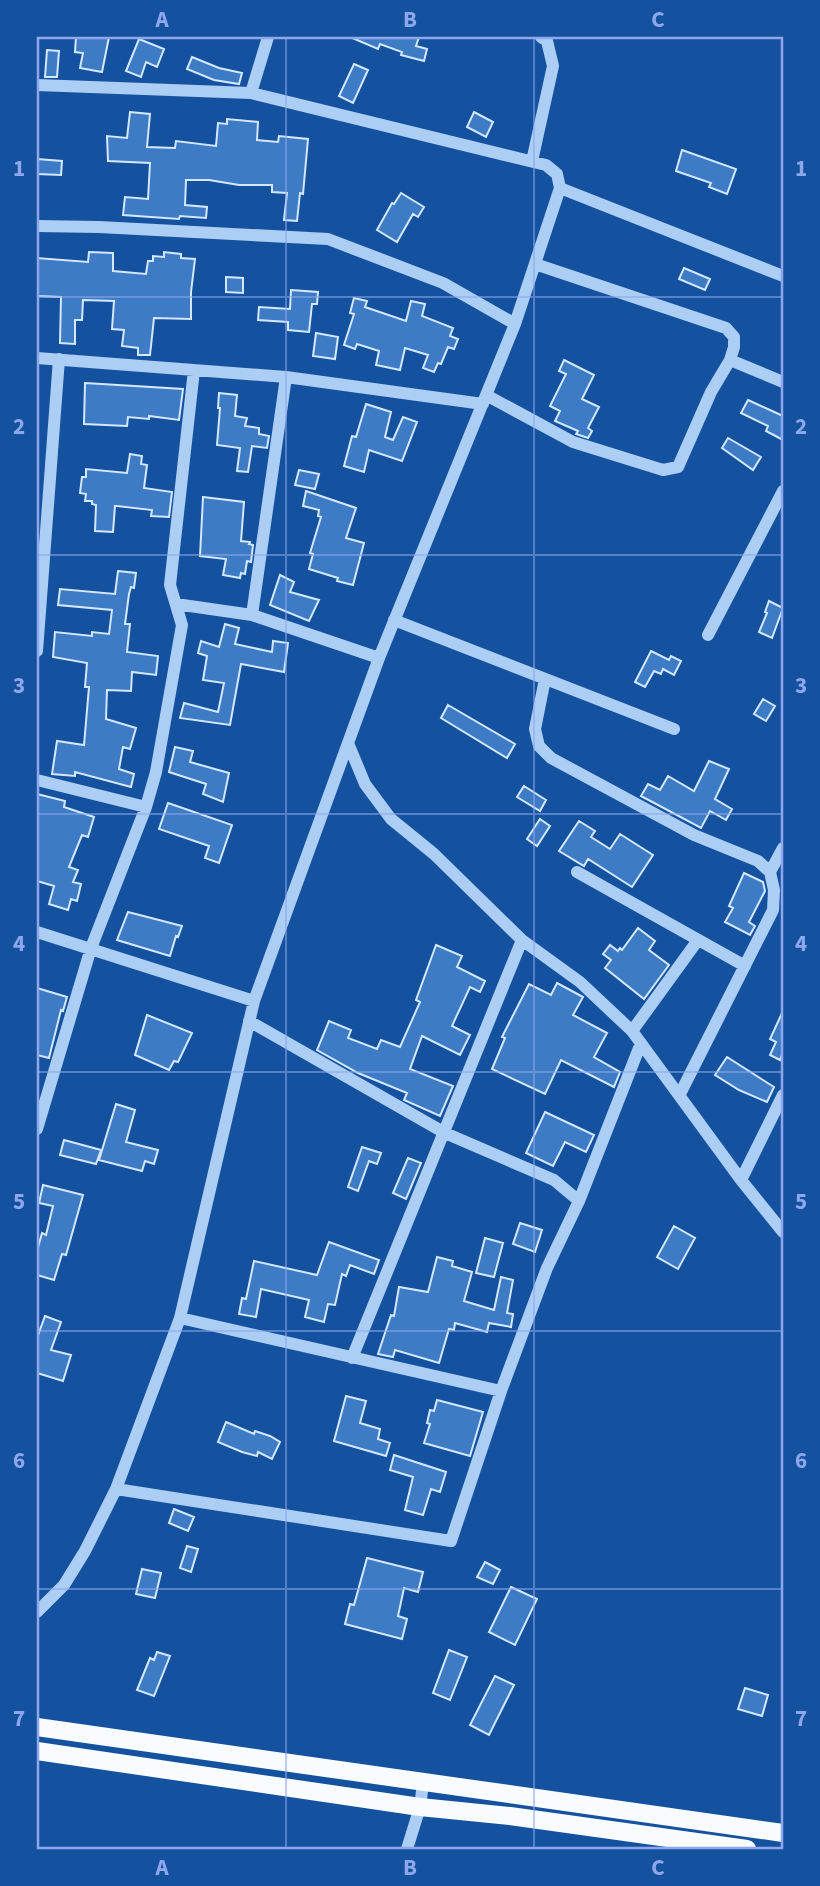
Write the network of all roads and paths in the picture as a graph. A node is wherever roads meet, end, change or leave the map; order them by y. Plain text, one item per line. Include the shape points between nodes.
1 (268, 37) edge
2 (541, 37) edge
3 (37, 85) edge
4 (251, 93) junction
5 (532, 161) junction
6 (560, 188) junction
7 (37, 226) edge
8 (535, 264) junction
9 (783, 276) edge
10 (515, 324) junction
11 (37, 358) edge
12 (59, 359) junction
13 (730, 360) junction
14 (194, 370) junction
15 (286, 377) junction
16 (783, 382) edge
17 (485, 399) junction
18 (783, 491) edge
19 (176, 604) junction
20 (252, 615) junction
21 (394, 620) junction
22 (708, 635) dead end
23 (37, 651) edge
24 (379, 658) junction
25 (545, 679) junction
26 (674, 729) dead end
27 (348, 743) junction
28 (37, 780) edge
29 (146, 807) junction
30 (783, 848) edge
31 (577, 872) dead end
32 (770, 872) junction
33 (37, 932) edge
34 (522, 940) junction
35 (698, 940) junction
36 (91, 948) junction
37 (745, 966) junction
38 (254, 1001) junction
39 (249, 1021) junction
40 (632, 1031) junction
41 (641, 1043) junction
42 (680, 1094) junction
43 (783, 1095) edge
44 (37, 1129) edge
45 (445, 1133) junction
46 (741, 1180) junction
47 (579, 1201) junction
48 (783, 1232) edge
49 (180, 1318) junction
50 (352, 1358) junction
51 (501, 1391) junction
52 (116, 1489) junction
53 (37, 1612) edge
54 (37, 1727) edge
55 (37, 1751) edge
56 (424, 1783) junction
57 (420, 1807) junction
58 (783, 1833) edge
59 (407, 1849) edge
60 (747, 1849) edge

1 - 4 street
2 - 5 street via 547,41 553,66
3 - 4 street
4 - 5 street
5 - 6 street via 557,174
6 - 8 street
6 - 9 street
7 - 10 street via 328,239 443,283
8 - 10 street
8 - 13 street via 726,328 734,337
10 - 17 street
11 - 12 street
12 - 14 street
12 - 23 street
13 - 16 street
13 - 17 street via 678,467 663,470 573,442
14 - 15 street
14 - 19 street via 170,584
15 - 17 street
15 - 20 street
17 - 21 street
18 - 22 street
19 - 20 street
19 - 29 street via 182,625
20 - 24 street
21 - 24 street
21 - 25 street
24 - 27 street
25 - 26 street
25 - 32 street via 535,729 539,746 551,758 694,835 758,861
27 - 34 street via 365,783 391,819
27 - 38 street
28 - 29 street
29 - 36 street
30 - 32 street
31 - 35 street
32 - 37 street via 773,910
33 - 36 street
34 - 40 street via 579,982
34 - 45 street
35 - 37 street
35 - 40 street
36 - 38 street
36 - 44 street
37 - 42 street
38 - 39 street
39 - 45 street
39 - 49 street
40 - 41 street
41 - 42 street
41 - 47 street
42 - 46 street
43 - 46 street
45 - 47 street via 554,1180
45 - 50 street
46 - 48 street
47 - 51 street via 547,1268
49 - 50 street
49 - 52 street
50 - 51 street
51 - 52 street via 451,1541
52 - 53 street via 64,1585
54 - 56 main road
55 - 57 main road
56 - 57 street
56 - 58 main road
57 - 59 street
57 - 60 main road

